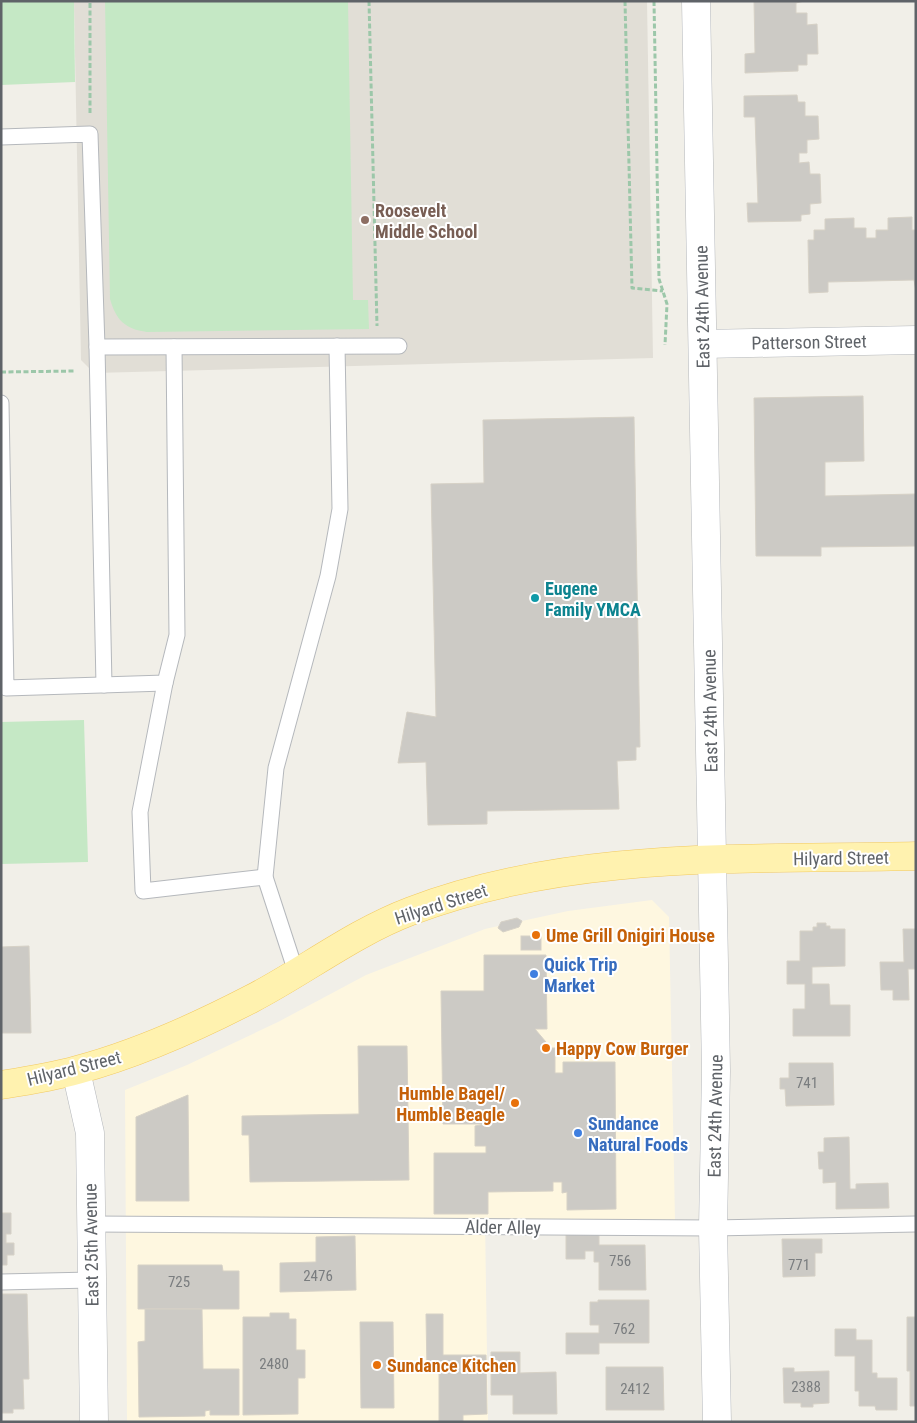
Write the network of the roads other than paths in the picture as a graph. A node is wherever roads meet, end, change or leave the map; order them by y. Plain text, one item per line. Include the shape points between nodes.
1 (696, 1) edge
2 (1, 137) edge
3 (916, 340) edge
4 (703, 344) junction
5 (337, 346) junction
6 (399, 346) dead end
7 (97, 347) junction
8 (174, 347) junction
9 (1, 404) edge
10 (165, 682) junction
11 (104, 685) junction
12 (916, 856) edge
13 (712, 860) junction
14 (265, 878) junction
15 (296, 972) junction
16 (76, 1071) junction
17 (1, 1085) edge
18 (91, 1224) junction
19 (916, 1224) edge
20 (713, 1228) junction
21 (91, 1280) junction
22 (1, 1282) edge
23 (94, 1422) edge
24 (717, 1422) edge

1 - 4 street, East 24th Avenue
2 - 7 lane via 90,134
3 - 4 street, Patterson Street
4 - 13 street, East 24th Avenue
5 - 6 lane
5 - 8 lane
5 - 14 lane via 340,509 328,576 276,768
7 - 8 lane
7 - 11 lane
8 - 10 lane via 176,635
9 - 11 lane via 6,688
10 - 11 lane
10 - 14 lane via 140,812 143,891
12 - 13 main road, Hilyard Street
13 - 15 main road, Hilyard Street via 578,869 500,885 411,911 336,947
13 - 20 street, East 24th Avenue via 716,1071
14 - 15 lane
15 - 16 main road, Hilyard Street via 253,998 177,1034
16 - 17 main road, Hilyard Street
16 - 18 street, East 25th Avenue via 90,1133
18 - 20 lane, Alder Alley
18 - 21 street, East 25th Avenue
19 - 20 lane, Alder Alley
20 - 24 street, East 24th Avenue
21 - 22 lane
21 - 23 street, East 25th Avenue

